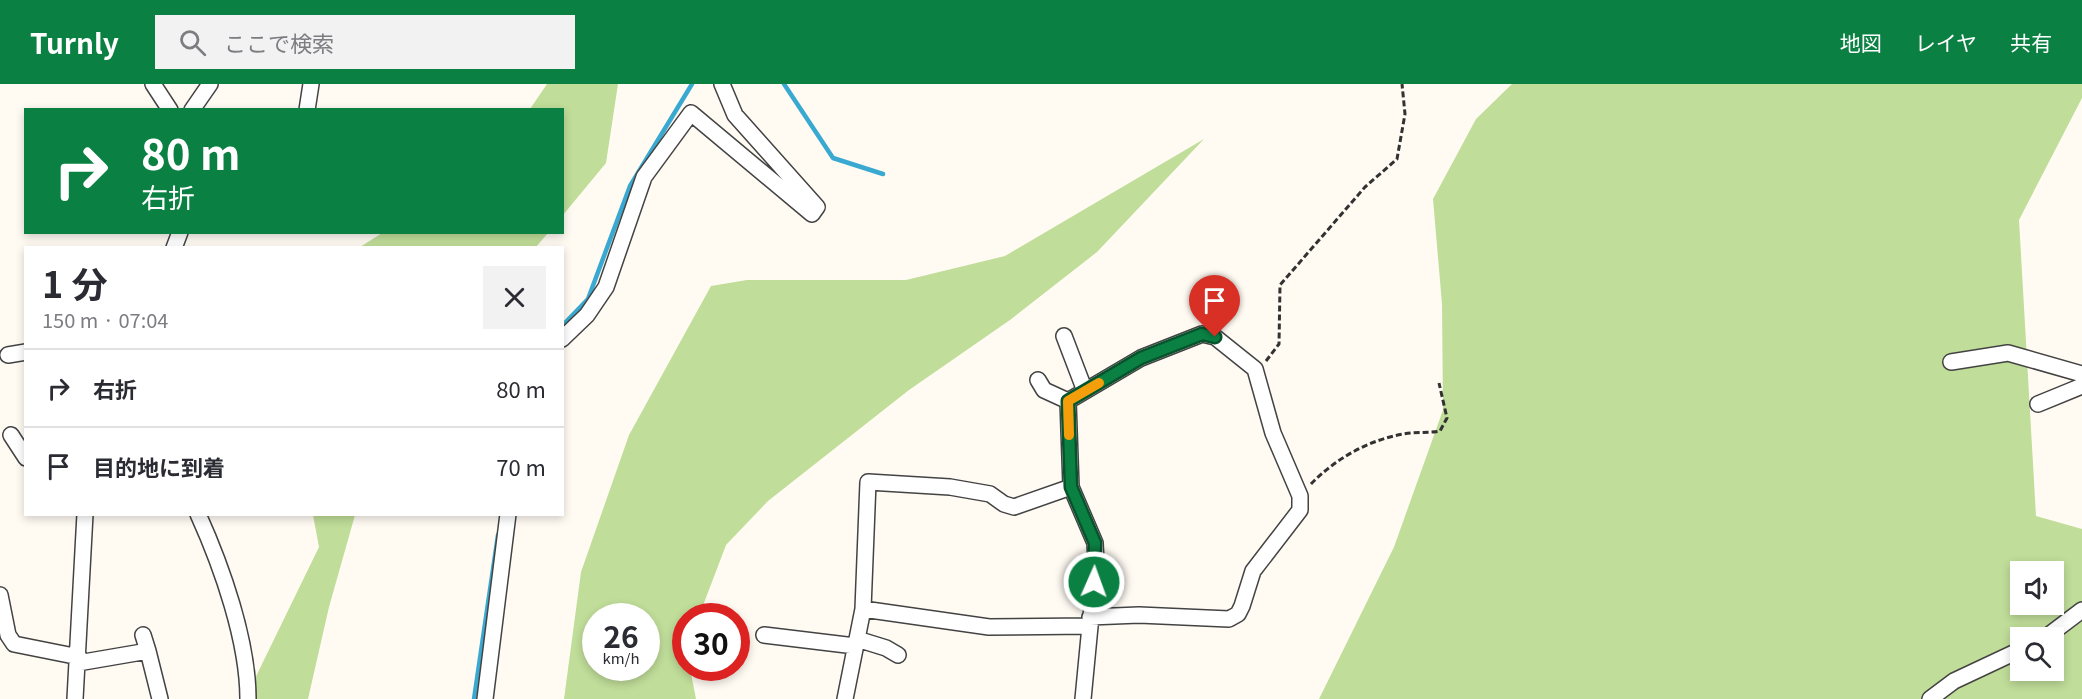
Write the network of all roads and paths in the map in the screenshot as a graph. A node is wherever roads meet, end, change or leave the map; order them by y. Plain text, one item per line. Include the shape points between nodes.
1 (153, 84) edge
2 (210, 84) edge
3 (311, 84) edge
4 (722, 84) edge
5 (1402, 84) edge
6 (312, 107) edge
7 (169, 108) edge
8 (193, 108) edge
9 (1064, 336) dead end
10 (564, 337) edge
11 (24, 352) edge
12 (8, 355) dead end
13 (1951, 362) dead end
14 (1255, 369) junction
15 (2082, 374) edge
16 (1038, 380) dead end
17 (1439, 383) dead end
18 (2082, 386) edge
19 (1085, 391) junction
20 (1068, 401) junction
21 (2038, 404) dead end
22 (11, 435) dead end
23 (24, 455) edge
24 (1071, 487) junction
25 (1300, 496) junction
26 (85, 516) edge
27 (199, 516) edge
28 (508, 516) edge
29 (0, 595) edge
30 (863, 609) junction
31 (2082, 610) edge
32 (1090, 621) junction
33 (2060, 627) edge
34 (142, 635) dead end
35 (764, 636) dead end
36 (856, 643) junction
37 (7, 644) edge
38 (148, 651) junction
39 (898, 655) dead end
40 (2010, 655) edge
41 (78, 660) junction
42 (75, 699) edge
43 (160, 699) edge
44 (248, 699) edge
45 (485, 699) edge
46 (845, 699) edge
47 (1083, 699) edge
48 (1930, 699) edge

1 - 7 street
2 - 8 street
3 - 6 street
4 - 10 street via 735,115 817,207 812,214 691,113 644,177 606,286 587,315
5 - 14 path via 1405,114 1397,159 1365,187 1280,285 1279,344
9 - 19 street
11 - 12 street
13 - 15 street via 2008,353
14 - 19 street via 1215,337 1202,334 1141,358
14 - 25 street via 1273,433
16 - 20 street via 1044,390
17 - 25 path via 1447,418 1440,430 1367,445 1327,467
18 - 21 street
19 - 20 street
20 - 24 street
22 - 23 street
24 - 30 street via 1014,507 990,494 960,488 868,482
24 - 32 street via 1095,543
25 - 32 street via 1296,519 1253,571 1238,614 1229,619 1139,615
26 - 41 street
27 - 44 street via 218,559 248,673
28 - 45 street
29 - 37 street
30 - 32 street via 989,627
30 - 36 street
31 - 33 street
32 - 47 street
34 - 38 street
35 - 36 street
36 - 39 street via 886,648
36 - 46 street
37 - 41 street
38 - 41 street
38 - 43 street
40 - 48 street via 1954,681
41 - 42 street

